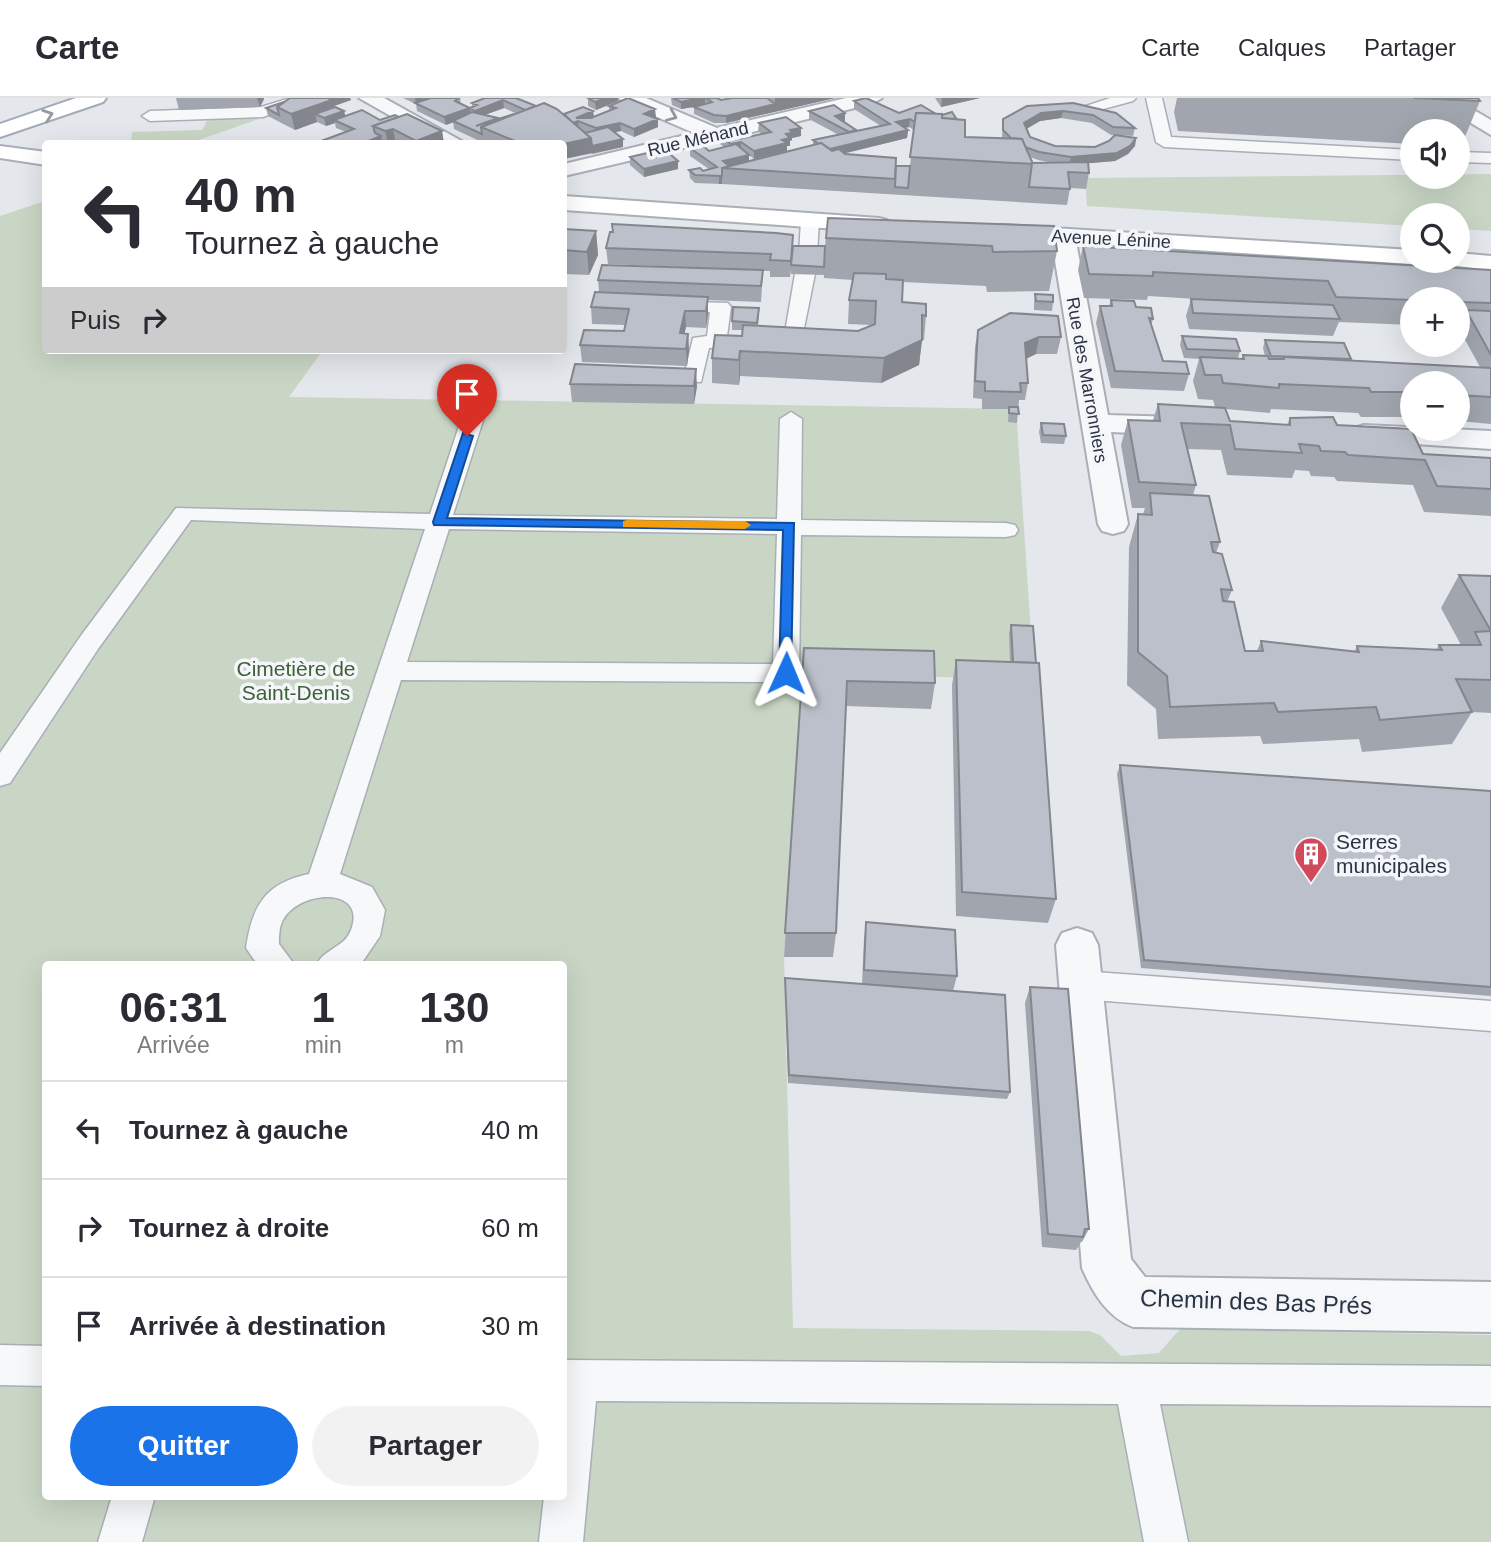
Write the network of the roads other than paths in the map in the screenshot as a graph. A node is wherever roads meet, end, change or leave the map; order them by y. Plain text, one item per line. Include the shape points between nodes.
1 (96, 98) edge
2 (305, 98) edge
3 (369, 98) edge
4 (629, 98) edge
5 (872, 98) edge
6 (1128, 98) edge
7 (1154, 98) edge
8 (1439, 98) edge
9 (1085, 109) edge
10 (150, 116) dead end
11 (1491, 129) edge
12 (0, 131) edge
13 (716, 135) junction
14 (449, 140) edge
15 (0, 152) edge
16 (1400, 154) edge
17 (1470, 157) edge
18 (42, 158) edge
19 (1491, 158) edge
20 (567, 169) edge
21 (567, 203) edge
22 (810, 220) junction
23 (904, 226) edge
24 (984, 231) edge
25 (1063, 236) junction
26 (1400, 256) edge
27 (1470, 260) edge
28 (1491, 261) edge
29 (655, 304) edge
30 (716, 342) junction
31 (639, 375) edge
32 (474, 414) dead end
33 (792, 419) dead end
34 (1095, 423) junction
35 (1204, 427) edge
36 (1341, 433) edge
37 (1491, 440) edge
38 (439, 522) junction
39 (1113, 524) dead end
40 (789, 526) junction
41 (1006, 530) dead end
42 (390, 671) junction
43 (0, 775) edge
44 (322, 883) junction
45 (275, 961) edge
46 (339, 961) edge
47 (1079, 965) joint
48 (1491, 1016) edge
49 (1491, 1307) edge
50 (0, 1365) edge
51 (42, 1366) edge
52 (570, 1380) edge
53 (1135, 1384) junction
54 (1491, 1386) edge
55 (567, 1434) edge
56 (133, 1500) edge
57 (563, 1500) edge
58 (120, 1542) edge
59 (561, 1542) edge
60 (1166, 1542) edge

12 -> 1 main road
2 - 10 lane via 263,112
3 - 14 street
4 -> 13 street
5 - 13 street, Rue Ménand
6 - 9 lane
7 - 16 lane via 1164,142
8 - 11 street
13 - 20 street, Rue Ménand
15 - 18 main road
17 - 19 lane
21 - 22 main road
22 - 23 main road
22 - 30 lane via 793,344
24 - 25 main road, Avenue Lénine
25 - 26 main road, Avenue Lénine
25 - 34 street, Rue des Marronniers
27 - 28 main road
29 - 30 lane via 721,307
30 - 31 lane via 699,342 694,378
32 - 38 lane
33 - 40 lane
34 - 35 street
34 - 39 street, Rue des Marronniers
36 - 37 street
38 - 40 lane
38 - 42 lane
38 - 43 lane via 184,513
40 - 41 lane
40 - 42 lane via 786,673
42 - 44 lane
44 - 45 lane via 288,894 264,919 262,948
44 - 46 lane via 353,889 370,911 364,939
47 - 48 lane
47 - 49 street, Chemin des Bas Prés via 1107,1268 1133,1302
50 - 51 lane
52 - 53 lane
52 - 55 lane
53 - 54 lane
53 - 60 lane
56 - 58 lane
57 - 59 lane

